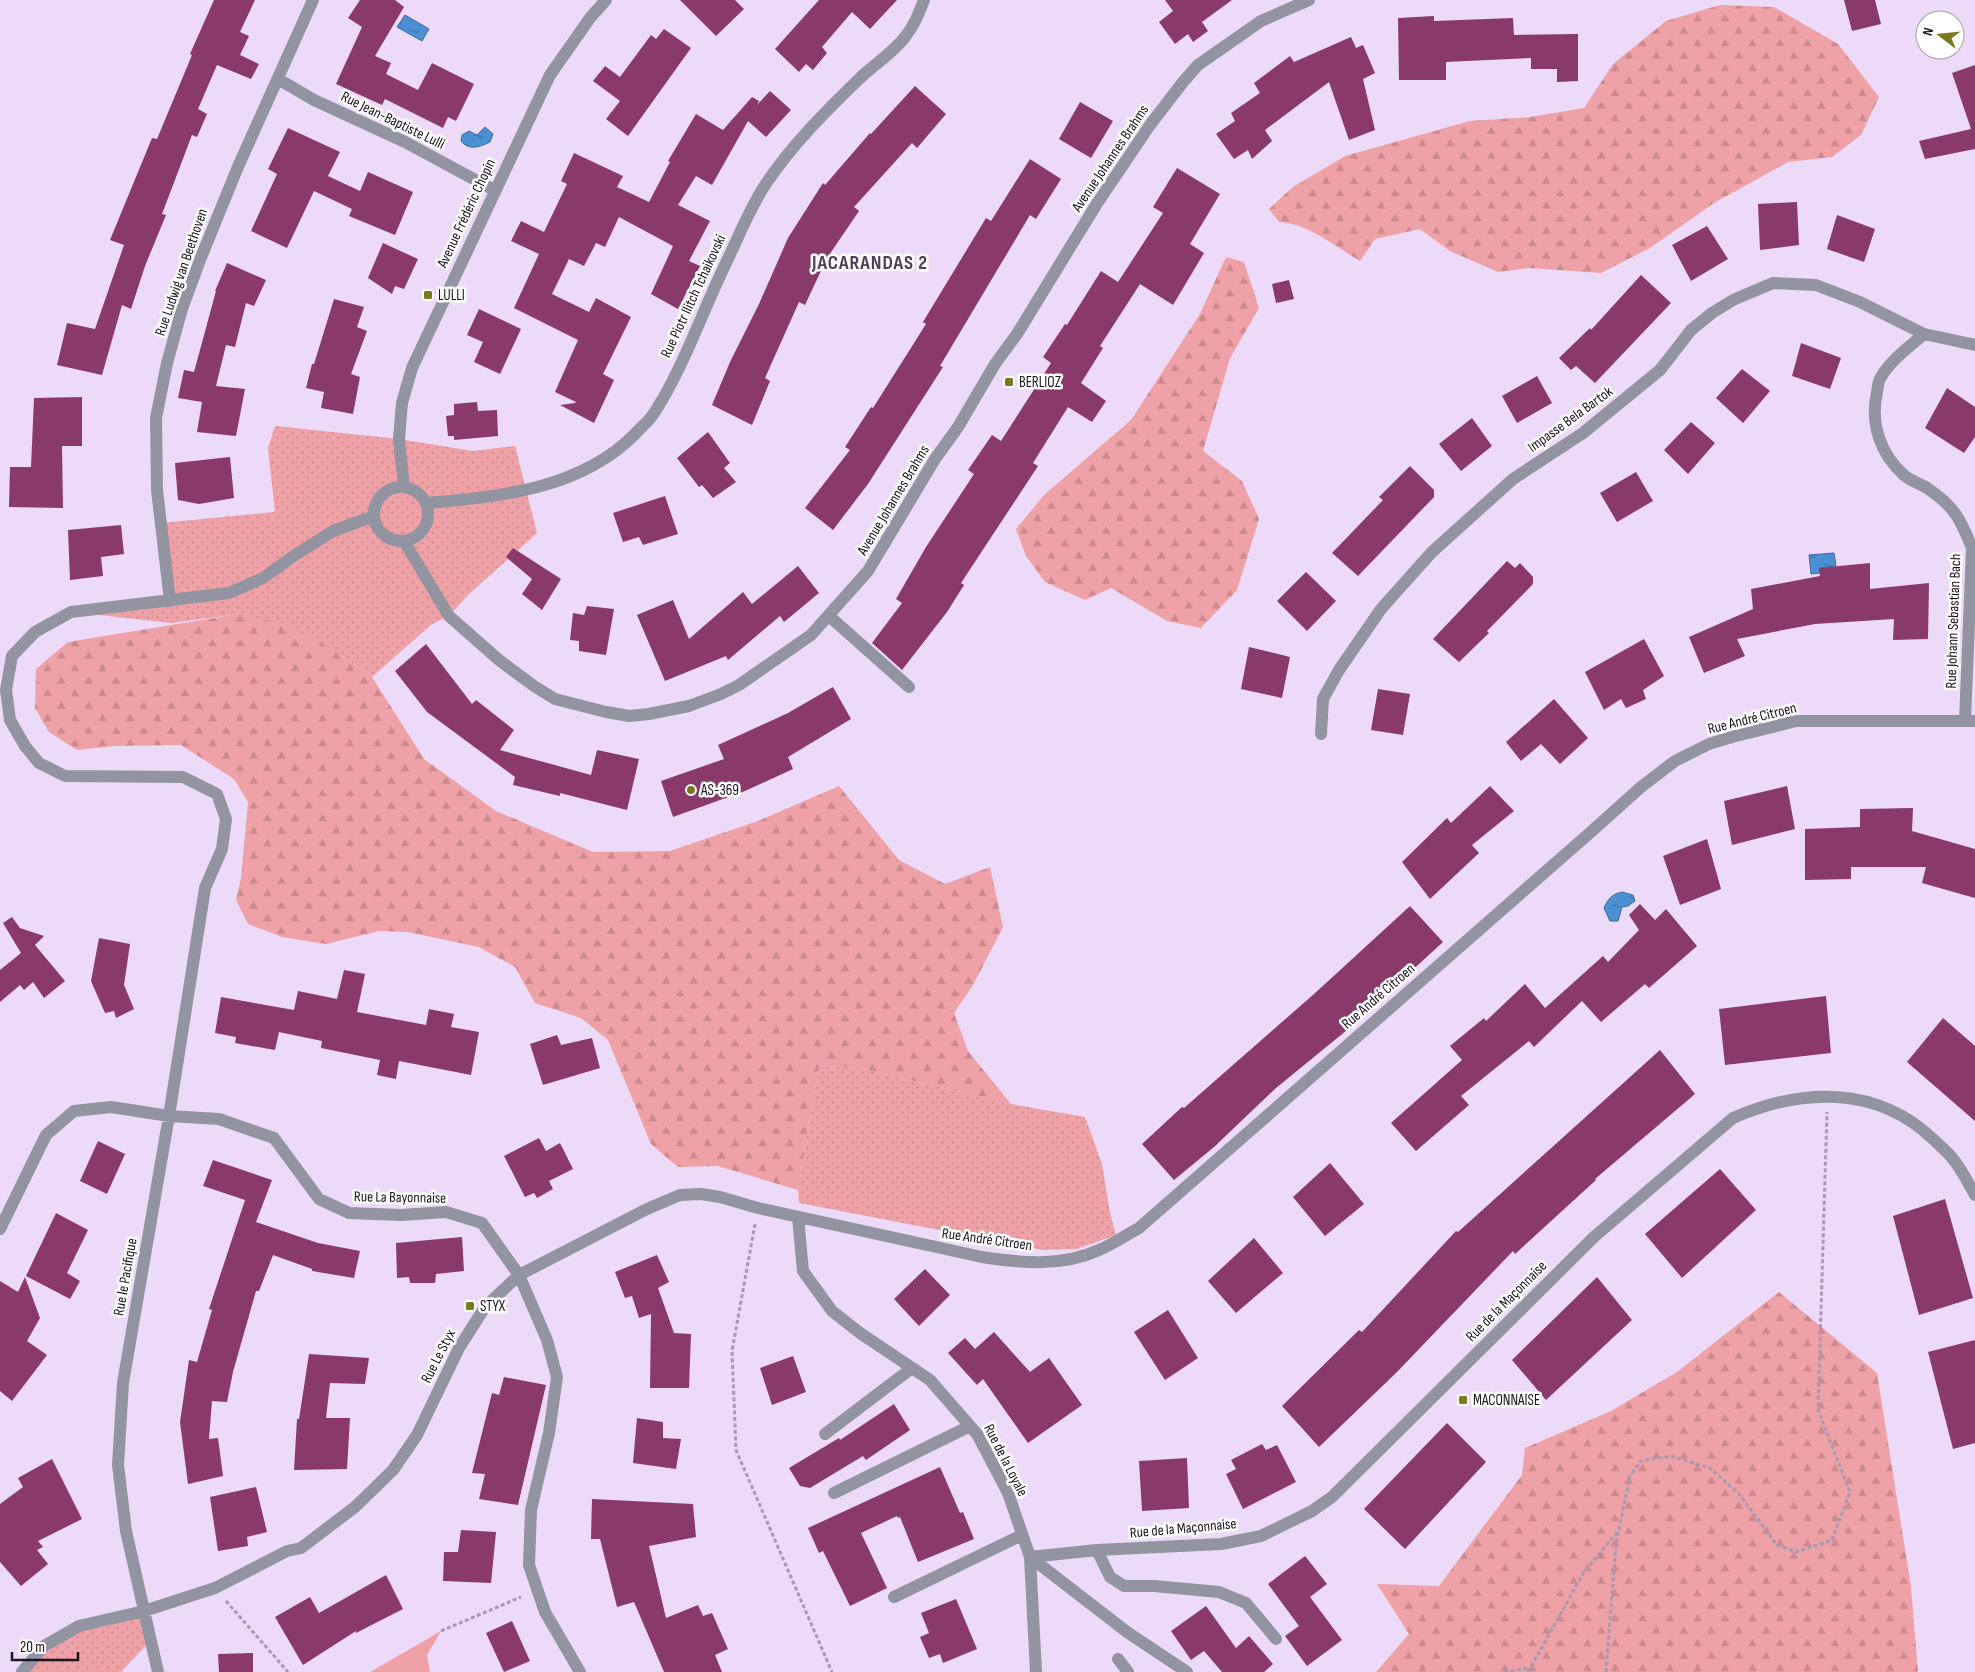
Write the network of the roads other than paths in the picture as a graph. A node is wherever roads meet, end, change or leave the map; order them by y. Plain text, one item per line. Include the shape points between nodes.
1 (313, 0) edge
2 (606, 0) edge
3 (924, 0) edge
4 (1309, 0) edge
5 (278, 79) junction
6 (494, 190) junction
7 (1924, 334) junction
8 (1975, 345) edge
9 (404, 486) junction
10 (426, 503) junction
11 (374, 516) junction
12 (404, 541) junction
13 (170, 601) junction
14 (829, 616) junction
15 (909, 687) dead end
16 (1970, 721) edge
17 (1321, 734) dead end
18 (169, 1116) junction
19 (1975, 1195) edge
20 (798, 1217) junction
21 (0, 1229) edge
22 (519, 1275) junction
23 (912, 1368) junction
24 (970, 1426) junction
25 (825, 1434) dead end
26 (834, 1493) dead end
27 (1022, 1535) junction
28 (1097, 1550) junction
29 (1030, 1557) junction
30 (894, 1598) dead end
31 (144, 1611) junction
32 (1276, 1639) dead end
33 (1118, 1659) dead end
34 (22, 1672) edge
35 (158, 1672) edge
36 (580, 1672) edge
37 (1036, 1672) edge
38 (1128, 1672) edge
39 (1187, 1672) edge

1 - 5 street, Rue Ludwig van Beethoven
2 - 6 street, Avenue Frédéric Chopin via 550,75
3 - 10 street, Rue Piotr Ilitch Tchaikovski via 906,36 821,116 767,182 671,382 651,417 624,446 564,479 467,500
4 - 14 street, Avenue Johannes Brahms via 1261,21 1198,65 1150,125 995,364 872,565
5 - 6 street, Rue Jean-Baptiste Lulli
5 - 13 street, Rue Ludwig van Beethoven via 200,260 167,363 156,418 156,481
6 - 9 street, Avenue Frédéric Chopin via 412,368 402,403 400,433
7 - 8 street
7 - 16 street, Rue Johann Sebastian Bach via 1880,378 1873,408 1879,439 1889,460 1905,477 1949,504 1962,522 1972,548
7 - 17 street, Impasse Bela Bartok via 1860,302 1816,285 1774,283 1732,300 1712,313 1691,330 1660,370 1583,433 1513,479 1432,552 1381,609 1338,670 1324,699
9 - 10 street via 418,492
9 - 11 street via 388,489 382,494 374,508
10 - 12 street via 428,512 424,528
11 - 12 street via 381,532
11 - 13 street, Rue le Pacifique via 333,531 263,578 229,593
12 - 14 street, Avenue Johannes Brahms via 449,616 493,655 555,698 606,712 629,716 649,714 689,706 721,694 752,677 811,635
13 - 18 street, Rue le Pacifique via 71,612 56,620 35,632 12,656 6,690 10,720 26,746 39,763 65,776 183,777 217,794 226,819 222,848 205,888
14 - 15 street
16 - 20 street, Rue André Citroen via 1796,720 1709,744 1675,761 1139,1228 1099,1251 1061,1261 1018,1262 938,1249
18 - 21 street, Rue La Bayonnaise via 111,1107 74,1111 46,1136
18 - 22 street, Rue La Bayonnaise via 219,1119 274,1138 318,1198 349,1213 401,1215 446,1212 482,1223
18 - 31 street, Rue le Pacifique via 123,1383 118,1465 126,1531
19 - 28 street, Rue de la Maçonnaise via 1953,1158 1924,1130 1882,1105 1841,1096 1785,1100 1760,1106 1732,1118 1594,1237 1332,1496 1312,1511 1261,1536 1221,1544
20 - 22 street, Rue Le Styx via 720,1197 680,1195
20 - 23 street, Rue de la Loyale via 803,1272 832,1310
22 - 31 street, Rue Le Styx via 479,1316 459,1348 417,1435 393,1470 355,1507 301,1548 287,1550 214,1588
22 - 36 street, Rue La Bayonnaise via 547,1340 557,1377 549,1434 531,1510 529,1565 545,1612
23 - 24 street, Rue de la Loyale via 930,1380
23 - 25 street
24 - 26 street
24 - 27 street, Rue de la Loyale via 1008,1493
27 - 29 street, Rue de la Loyale
27 - 30 street
28 - 29 street, Rue de la Maçonnaise
28 - 32 street via 1110,1577 1124,1586 1219,1592 1246,1603
29 - 37 street, Rue de la Loyale
29 - 39 street via 1127,1632
31 - 34 street, Rue Le Styx via 80,1626 44,1646
31 - 35 street, Rue le Pacifique
33 - 38 street

